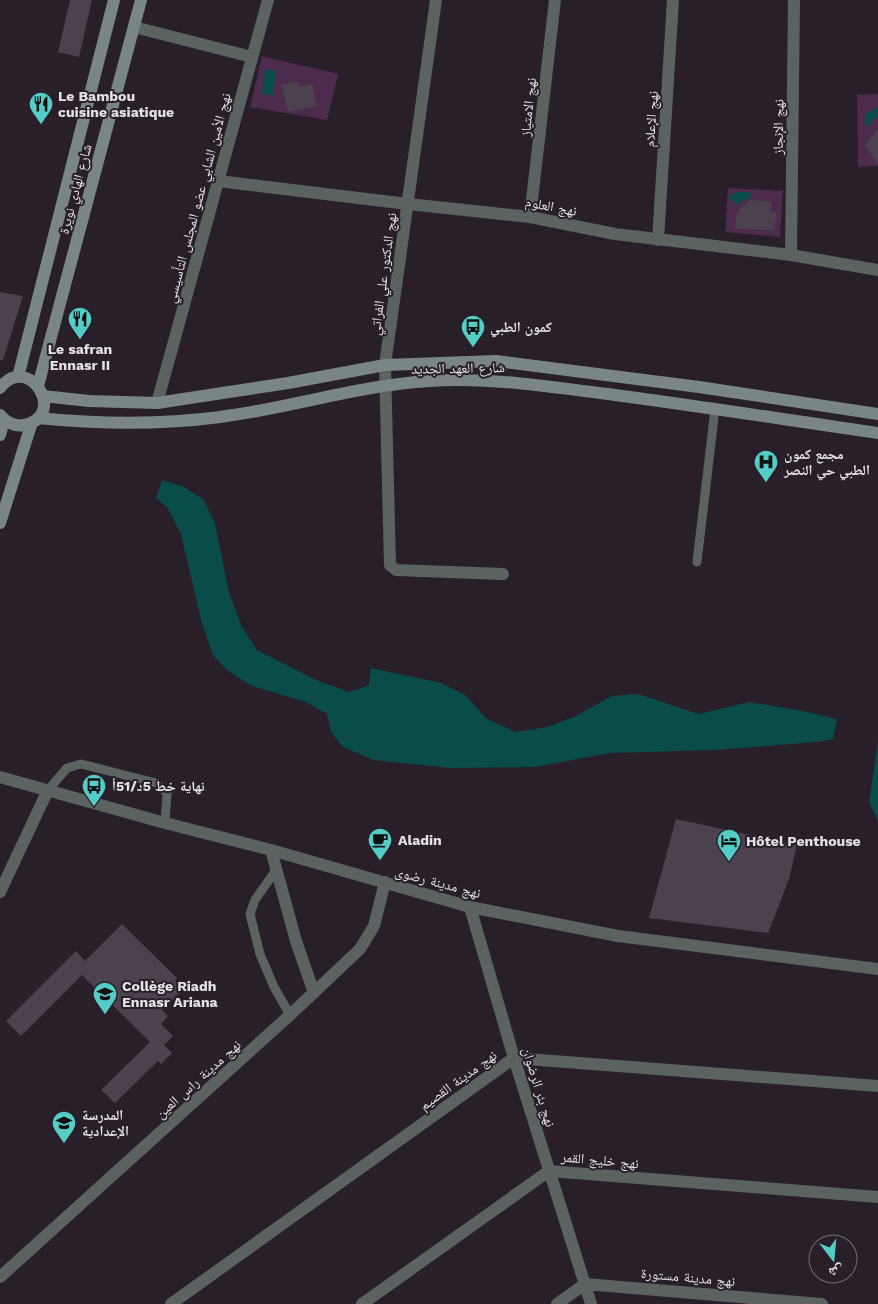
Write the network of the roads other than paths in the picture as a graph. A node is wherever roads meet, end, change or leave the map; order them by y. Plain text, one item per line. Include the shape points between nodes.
1 (114, 0) edge
2 (141, 0) edge
3 (268, 0) edge
4 (436, 0) edge
5 (555, 0) edge
6 (673, 0) edge
7 (794, 0) edge
8 (134, 27) junction
9 (252, 57) junction
10 (218, 181) junction
11 (408, 204) junction
12 (530, 217) junction
13 (658, 240) junction
14 (792, 255) junction
15 (878, 270) edge
16 (385, 365) junction
17 (18, 377) junction
18 (384, 385) junction
19 (0, 388) edge
20 (41, 391) junction
21 (157, 403) junction
22 (715, 409) junction
23 (878, 414) edge
24 (2, 417) edge
25 (35, 420) junction
26 (878, 433) edge
27 (0, 435) edge
28 (0, 523) edge
29 (697, 562) dead end
30 (503, 574) dead end
31 (0, 777) edge
32 (48, 790) junction
33 (165, 823) junction
34 (271, 850) junction
35 (276, 870) junction
36 (385, 882) junction
37 (0, 892) edge
38 (470, 907) junction
39 (878, 969) edge
40 (314, 993) junction
41 (290, 1015) junction
42 (514, 1058) junction
43 (878, 1086) edge
44 (550, 1171) junction
45 (878, 1197) edge
46 (0, 1277) edge
47 (585, 1284) junction
48 (171, 1304) edge
49 (362, 1304) edge
50 (557, 1304) edge
51 (592, 1304) edge
52 (822, 1304) edge

1 - 17 main road, شارع الهادي نويرة
2 - 8 main road, شارع الهادي نويرة
3 - 9 street, نهج الأمين الشابي عضو المجلس التأسيسي
4 - 11 street, نهج الدكتور علي الفراتي
5 - 12 street, نهج الامتياز
6 - 13 street, نهج الإعلام
7 - 14 street, نهج الإنجاز
8 - 9 street
8 - 20 main road, شارع الهادي نويرة
9 - 10 street, نهج الأمين الشابي عضو المجلس التأسيسي
10 - 11 street, نهج العلوم
10 - 21 street, نهج الأمين الشابي عضو المجلس التأسيسي
11 - 12 street, نهج العلوم
11 - 16 street, نهج الدكتور علي الفراتي
12 - 13 street, نهج العلوم
13 - 14 street, نهج العلوم
14 - 15 street, نهج العلوم
16 - 18 street, نهج الدكتور علي الفراتي
16 - 21 main road, شارع العهد الجديد
16 - 23 main road, شارع العهد الجديد via 496,361
17 - 19 main road
17 - 20 main road, شارع العهد الجديد via 29,379
18 - 22 main road, شارع العهد الجديد via 430,381 505,382
18 - 25 main road, شارع العهد الجديد via 220,417 155,422
18 - 30 street, نهج الدكتور علي الفراتي via 390,565 396,570
20 - 21 main road, شارع العهد الجديد via 89,401
20 - 25 main road, شارع الهادي نويرة via 43,408
22 - 26 main road, شارع العهد الجديد
22 - 29 lane
24 - 25 main road, شارع العهد الجديد via 20,426
24 - 27 main road
25 - 28 main road
31 - 32 street, نهج مدينة رضوى
32 - 33 street, نهج مدينة رضوى
32 - 33 lane via 66,768 81,764 156,782 167,793
32 - 37 street
33 - 34 street, نهج مدينة رضوى
34 - 35 street
34 - 36 street, نهج مدينة رضوى
35 - 40 street
35 - 41 lane via 255,900 250,914 260,954
36 - 38 street, نهج مدينة رضوى
36 - 40 street, نهج مدينة راس العين via 368,939
38 - 39 street, نهج مدينة رضوى via 618,936
38 - 42 street, نهج بئر الرضوان
40 - 41 street, نهج مدينة راس العين
41 - 46 street, نهج مدينة راس العين
42 - 43 street, نهج مدينة القصيم
42 - 44 street, نهج بئر الرضوان
42 - 48 street, نهج مدينة القصيم
44 - 45 street, نهج خليج القمر
44 - 47 street, نهج بئر الرضوان
44 - 49 street, نهج خليج القمر
47 - 50 street
47 - 51 street, نهج بئر الرضوان
47 - 52 street, نهج مدينة مستورة

